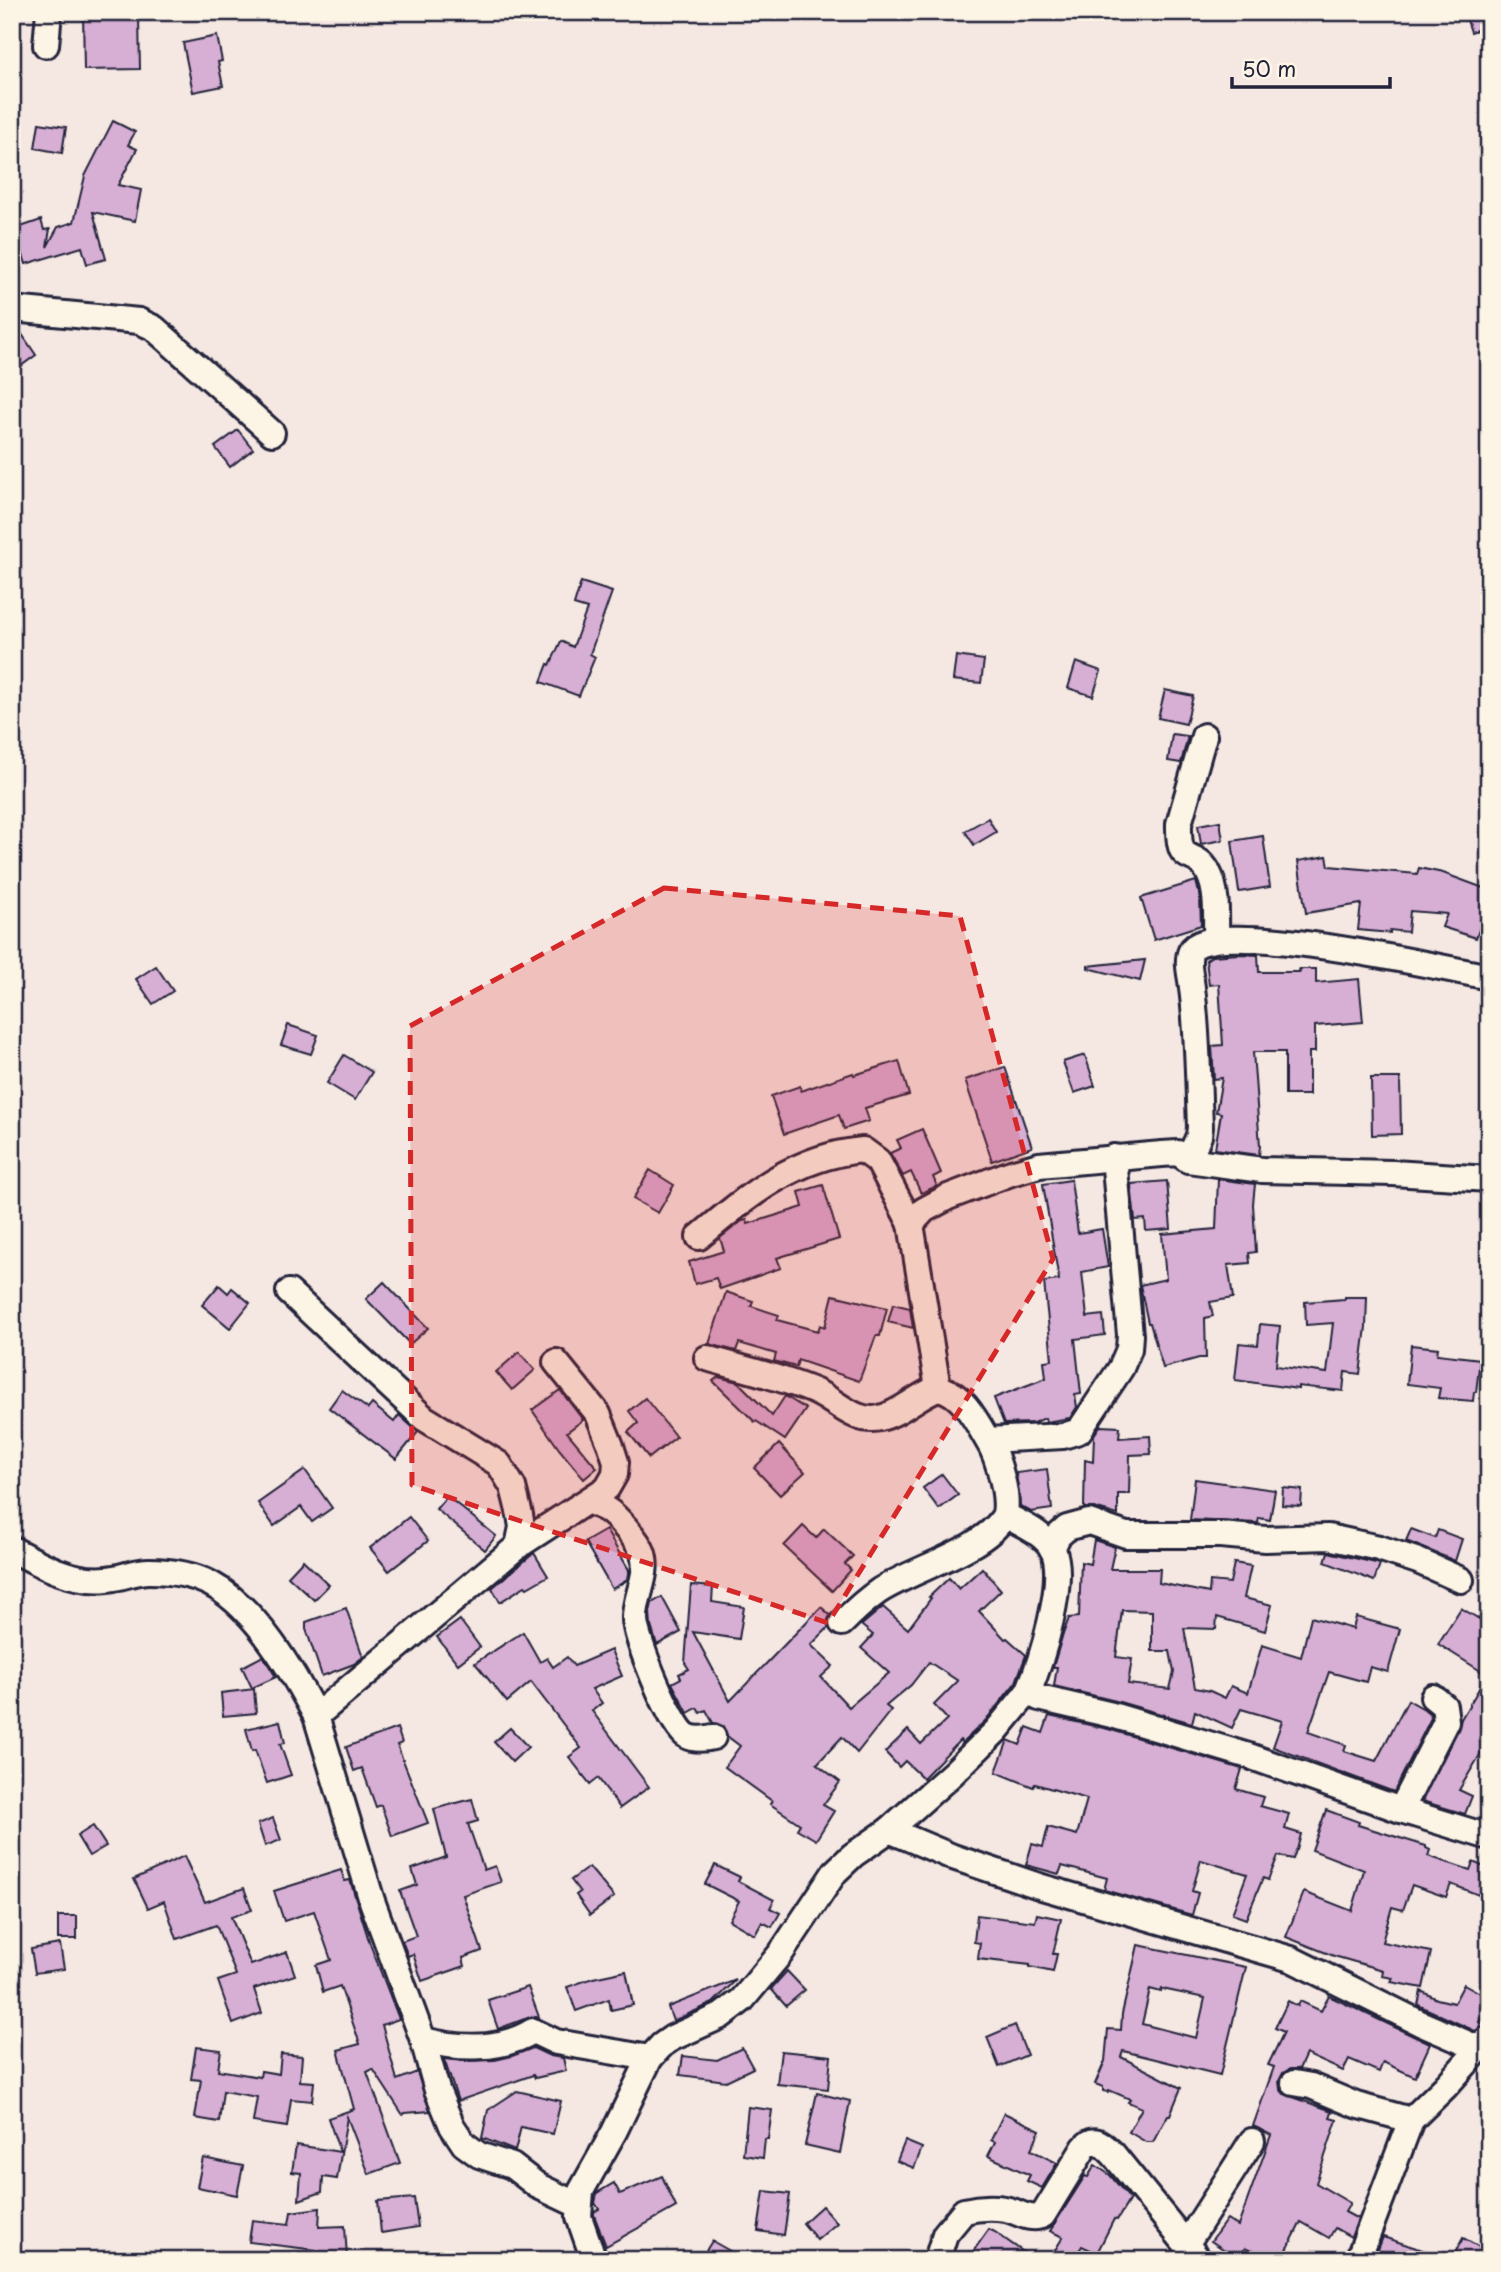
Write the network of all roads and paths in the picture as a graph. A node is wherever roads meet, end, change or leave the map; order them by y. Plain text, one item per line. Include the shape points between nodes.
1 (49, 12) edge
2 (46, 45) dead end
3 (12, 309) edge
4 (272, 433) dead end
5 (1204, 736) dead end
6 (1216, 938) junction
7 (1489, 977) edge
8 (1114, 1157) junction
9 (1188, 1160) junction
10 (1489, 1179) edge
11 (911, 1224) junction
12 (699, 1237) dead end
13 (289, 1292) dead end
14 (707, 1358) dead end
15 (556, 1362) dead end
16 (938, 1388) junction
17 (988, 1440) junction
18 (588, 1501) junction
19 (1005, 1515) junction
20 (518, 1546) junction
21 (12, 1549) edge
22 (1052, 1549) junction
23 (1461, 1580) dead end
24 (842, 1623) dead end
25 (1028, 1692) junction
26 (1433, 1697) dead end
27 (316, 1716) junction
28 (713, 1737) dead end
29 (1401, 1810) junction
30 (890, 1830) junction
31 (1489, 1837) edge
32 (423, 2040) junction
33 (1484, 2044) edge
34 (650, 2059) junction
35 (1294, 2083) dead end
36 (1411, 2120) junction
37 (1252, 2141) dead end
38 (578, 2205) junction
39 (1193, 2252) edge
40 (594, 2260) edge
41 (937, 2260) edge
42 (1358, 2260) edge

1 - 2 street
3 - 4 street via 139,321 154,328
5 - 6 street via 1179,824 1179,839 1185,856 1198,860 1211,879
6 - 7 street via 1277,939
6 - 9 street via 1195,945 1190,956 1200,1127
8 - 9 street via 1178,1153
8 - 11 street via 1011,1173 948,1197 924,1210
8 - 17 street via 1130,1335 1121,1367 1079,1431
9 - 10 street via 1262,1170
11 - 12 street via 878,1161 863,1150 779,1176
11 - 16 street
13 - 20 street via 424,1418 499,1464 513,1487 520,1515
14 - 16 street via 818,1392 862,1418 881,1418
15 - 18 street via 598,1414 616,1462 607,1488
16 - 17 street via 957,1398
17 - 19 street via 1004,1485
18 - 20 street
18 - 28 street via 609,1511 643,1553 645,1571 634,1619 668,1710 687,1735
19 - 22 street via 1038,1534
19 - 24 street via 995,1529 880,1591
20 - 27 street
21 - 27 street via 77,1578 178,1572 211,1584 264,1630
22 - 23 street via 1067,1528 1089,1522 1126,1535 1328,1536 1379,1548
22 - 25 street via 1058,1566 1052,1617
25 - 29 street via 1249,1756
25 - 30 street via 996,1731
26 - 29 street via 1444,1706 1446,1721
27 - 32 street via 372,1901
29 - 31 street
30 - 33 street via 1042,1887 1292,1959 1422,2024
30 - 34 street via 835,1872 781,1953 741,2000 721,2016 672,2038
32 - 34 street via 445,2046 497,2046 533,2031 556,2042
32 - 38 street via 437,2090 464,2144
33 - 36 street
34 - 38 street via 581,2191
35 - 36 street
36 - 42 street
37 - 39 street
38 - 40 street
39 - 41 street via 1113,2154 1096,2140 1084,2148 1043,2215 1033,2218 993,2208 964,2211 945,2234

